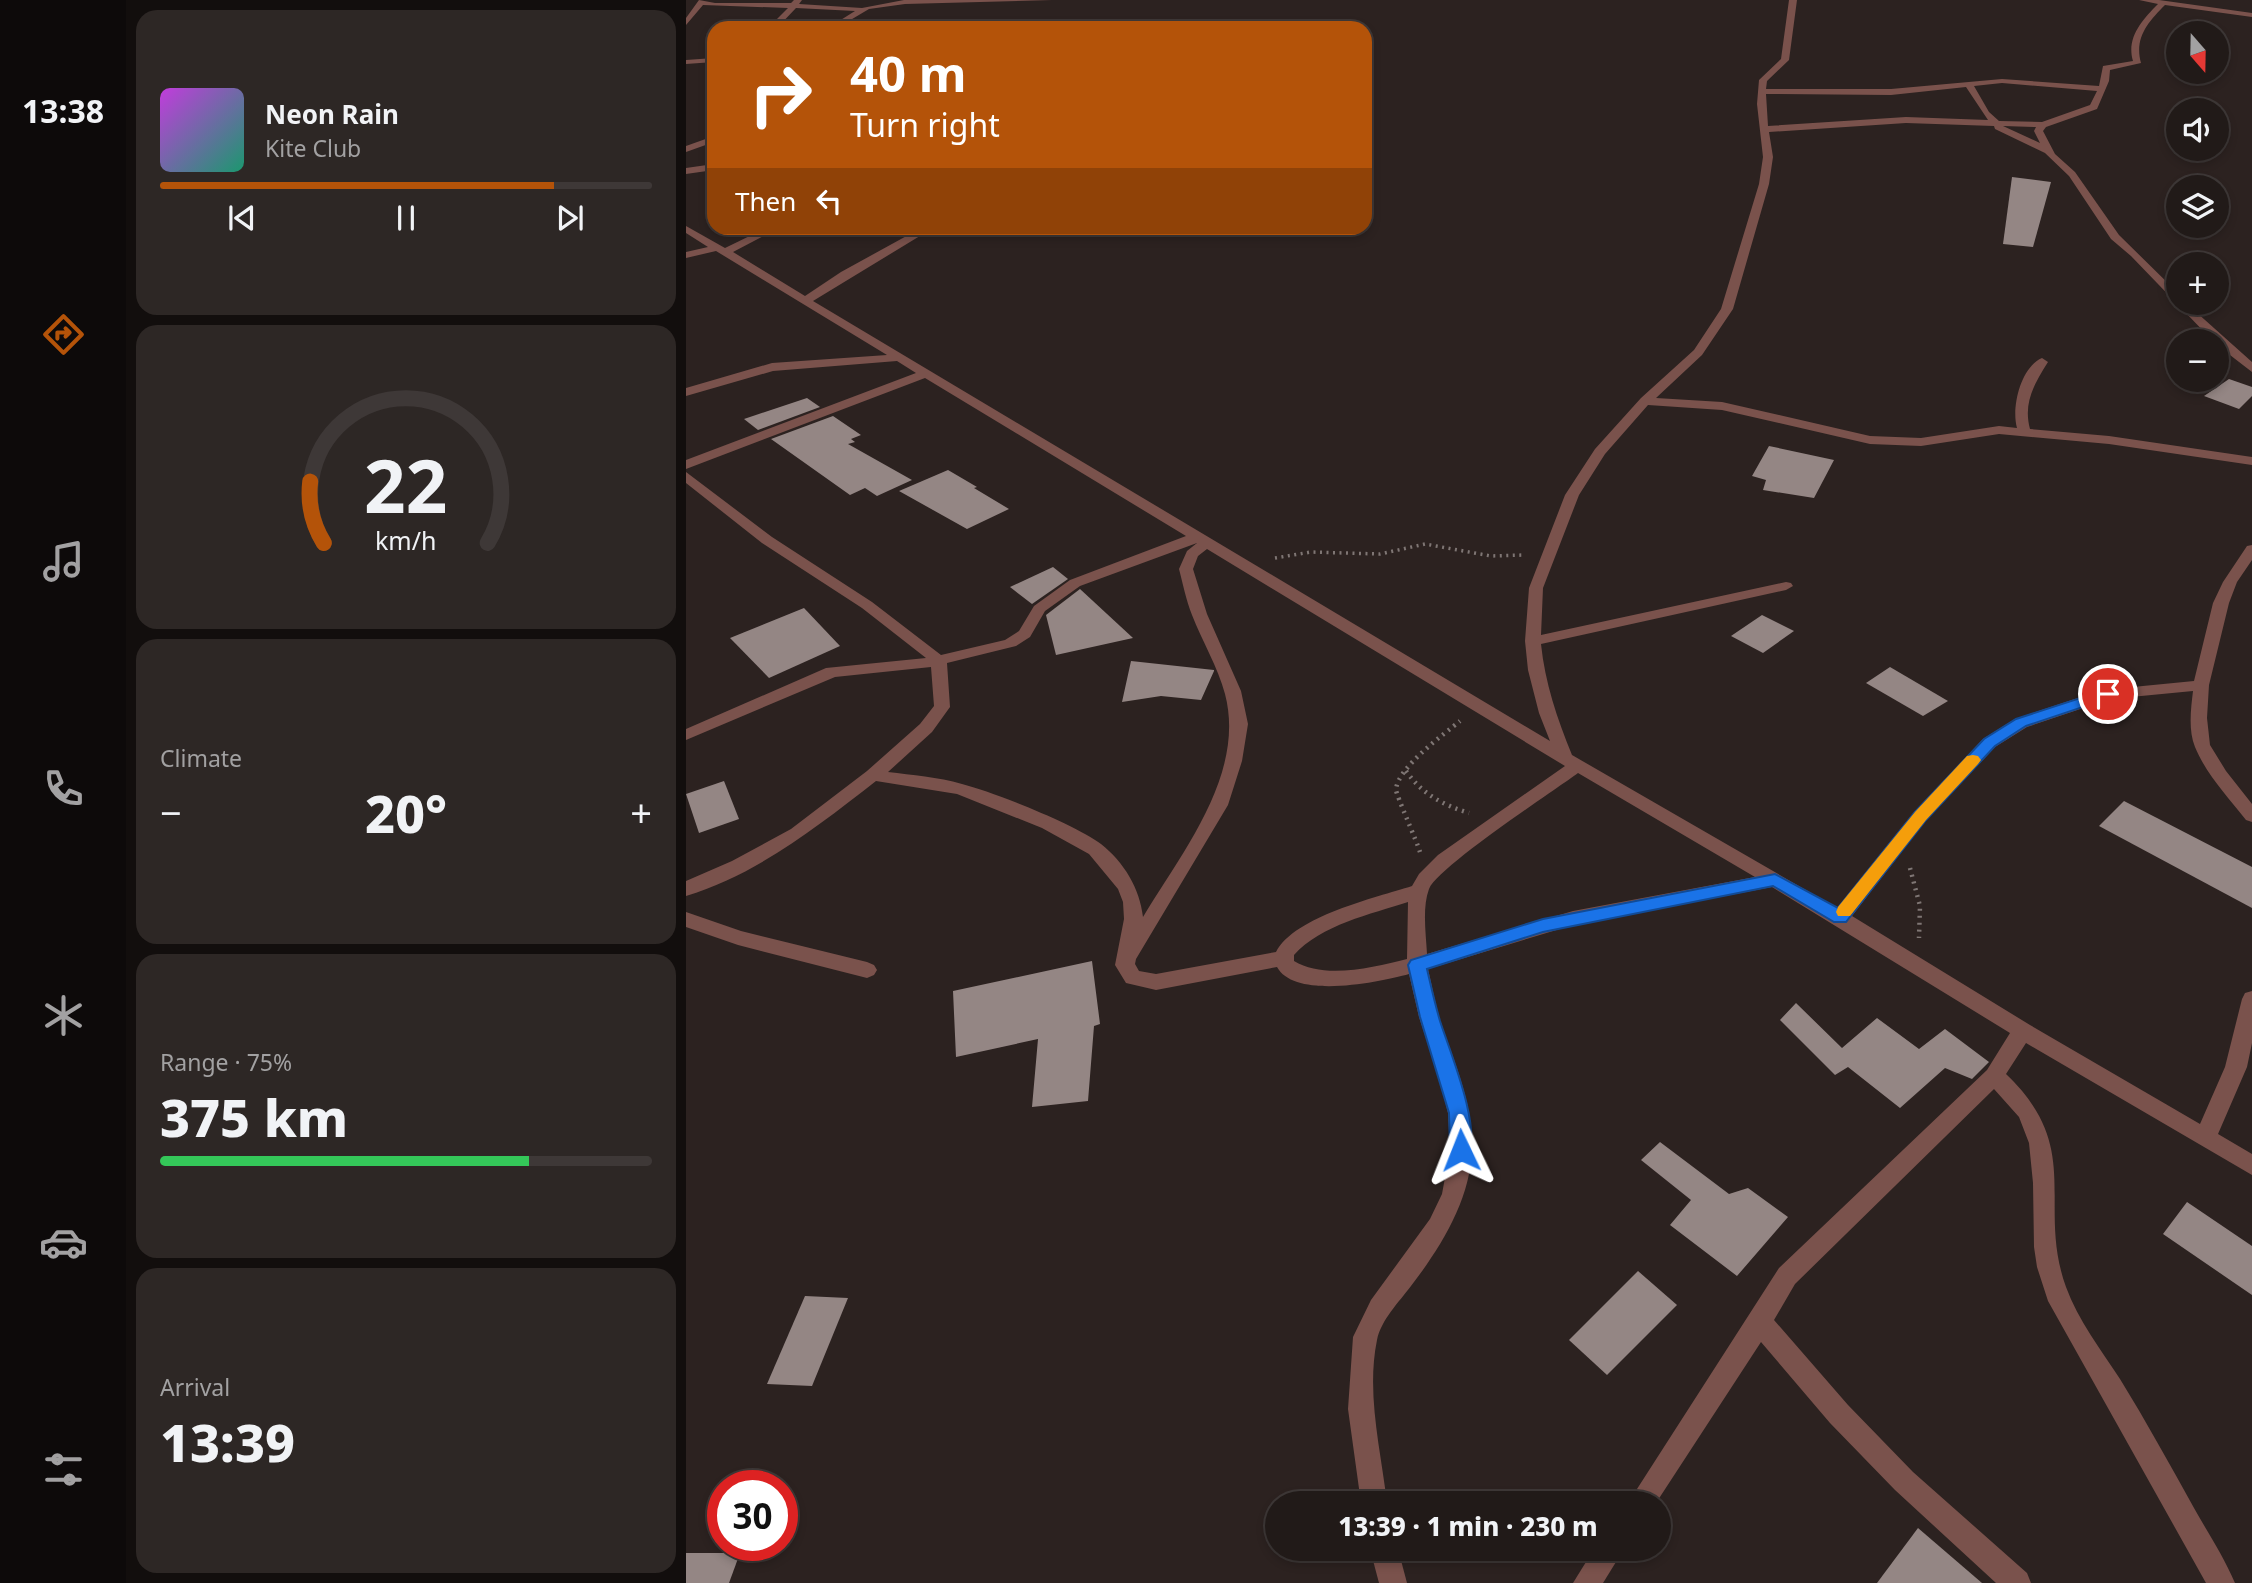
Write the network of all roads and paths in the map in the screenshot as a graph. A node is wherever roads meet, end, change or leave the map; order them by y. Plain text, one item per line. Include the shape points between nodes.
1 (875, 0) edge
2 (1048, 0) edge
3 (1793, 0) edge
4 (2143, 0) edge
5 (2163, 2) junction
6 (700, 3) edge
7 (796, 3) edge
8 (686, 8) edge
9 (865, 9) junction
10 (2252, 15) edge
11 (779, 21) edge
12 (844, 21) edge
13 (686, 23) edge
14 (707, 60) edge
15 (686, 62) edge
16 (1969, 85) junction
17 (2102, 89) junction
18 (1761, 92) junction
19 (1996, 125) junction
20 (2043, 125) junction
21 (1764, 129) junction
22 (707, 142) edge
23 (686, 149) edge
24 (2049, 151) junction
25 (707, 168) edge
26 (686, 171) edge
27 (686, 229) edge
28 (758, 235) edge
29 (915, 235) edge
30 (721, 251) junction
31 (686, 255) edge
32 (2166, 287) edge
33 (805, 301) junction
34 (2193, 315) edge
35 (896, 358) junction
36 (2042, 362) dead end
37 (2252, 368) edge
38 (925, 374) junction
39 (686, 392) edge
40 (1645, 401) junction
41 (2024, 432) junction
42 (2252, 461) edge
43 (686, 465) edge
44 (686, 476) edge
45 (1202, 540) junction
46 (1553, 549) junction
47 (2252, 549) edge
48 (1242, 564) junction
49 (1786, 586) dead end
50 (1533, 641) junction
51 (939, 661) junction
52 (2201, 685) junction
53 (1479, 705) junction
54 (686, 735) edge
55 (1572, 762) junction
56 (1405, 770) junction
57 (873, 775) junction
58 (2252, 816) edge
59 (1501, 818) junction
60 (1900, 841) junction
61 (1775, 880) junction
62 (1423, 885) junction
63 (686, 889) edge
64 (1840, 918) junction
65 (686, 919) edge
66 (1283, 958) junction
67 (1913, 963) junction
68 (1125, 965) junction
69 (1417, 965) junction
70 (867, 970) dead end
71 (2252, 999) edge
72 (2023, 1031) junction
73 (1994, 1076) junction
74 (2206, 1136) junction
75 (2252, 1165) edge
76 (1760, 1322) junction
77 (1372, 1491) edge
78 (1649, 1491) edge
79 (1388, 1561) edge
80 (1602, 1561) edge
81 (1394, 1583) edge
82 (1587, 1583) edge
83 (2017, 1583) edge
84 (2221, 1583) edge

1 - 9 street
2 - 9 street via 905,2
3 - 18 street via 1784,60 1763,80
4 - 5 street
5 - 10 street
5 - 17 street via 2134,41 2137,63 2106,68
6 - 7 street
6 - 8 street
6 - 13 street
7 - 9 street
7 - 11 street
9 - 12 street
14 - 15 street
16 - 17 street via 2030,82
16 - 18 street via 1891,92
16 - 19 street
17 - 20 street via 2094,107
18 - 21 street
19 - 20 street
19 - 21 street via 1906,120
19 - 24 street
20 - 24 street via 2038,131
21 - 40 street via 1768,157 1764,184 1727,309 1698,352
22 - 23 street
24 - 32 street via 2088,195 2115,237
25 - 26 street
27 - 30 street
28 - 30 street
29 - 33 street
30 - 31 street
30 - 33 street
33 - 35 street
34 - 37 street
35 - 38 street
35 - 39 street via 772,367
36 - 41 street via 2022,396 2019,416
38 - 43 street
38 - 45 street
40 - 41 street via 1722,406 1870,440 1921,442 1986,431
40 - 46 street via 1600,452 1572,495
41 - 42 street
44 - 51 street via 766,540 867,605
45 - 48 street
45 - 51 street via 1075,583 1039,609 1019,639
45 - 68 street via 1185,569 1233,691 1240,724 1219,806
46 - 48 path via 1490,556 1425,544 1380,554 1311,552
46 - 50 street via 1536,588
47 - 52 street via 2221,603
48 - 53 street
49 - 50 street
50 - 55 street via 1547,713
51 - 54 street via 832,672
51 - 57 street via 943,693 938,716
52 - 58 street via 2202,745
52 - 60 street via 2108,694 2021,723 1989,743
53 - 55 street
53 - 56 path
55 - 59 street
55 - 61 street
56 - 59 path via 1421,791 1439,803 1477,816
56 - 62 path via 1396,792 1409,818
57 - 63 street via 797,833
57 - 68 street via 960,789 1048,824 1095,849 1127,886 1132,902 1134,919
59 - 62 street via 1445,860
60 - 64 street
60 - 67 path via 1920,906
61 - 64 street
61 - 69 street via 1543,925
62 - 66 street via 1307,933 1286,949
62 - 69 street via 1416,919
64 - 67 street
65 - 70 street via 738,938
66 - 68 street via 1156,982 1133,978
66 - 69 street via 1286,967 1296,973 1320,978
67 - 72 street
69 - 77 street via 1459,1113 1461,1150 1453,1194 1438,1226 1365,1336 1362,1409
71 - 74 street via 2236,1067
72 - 73 street
72 - 74 street
73 - 76 street via 1787,1276
73 - 84 street via 2016,1096 2039,1140 2043,1227 2054,1287
74 - 75 street
76 - 78 street
76 - 83 street via 1904,1481
79 - 81 street
80 - 82 street

